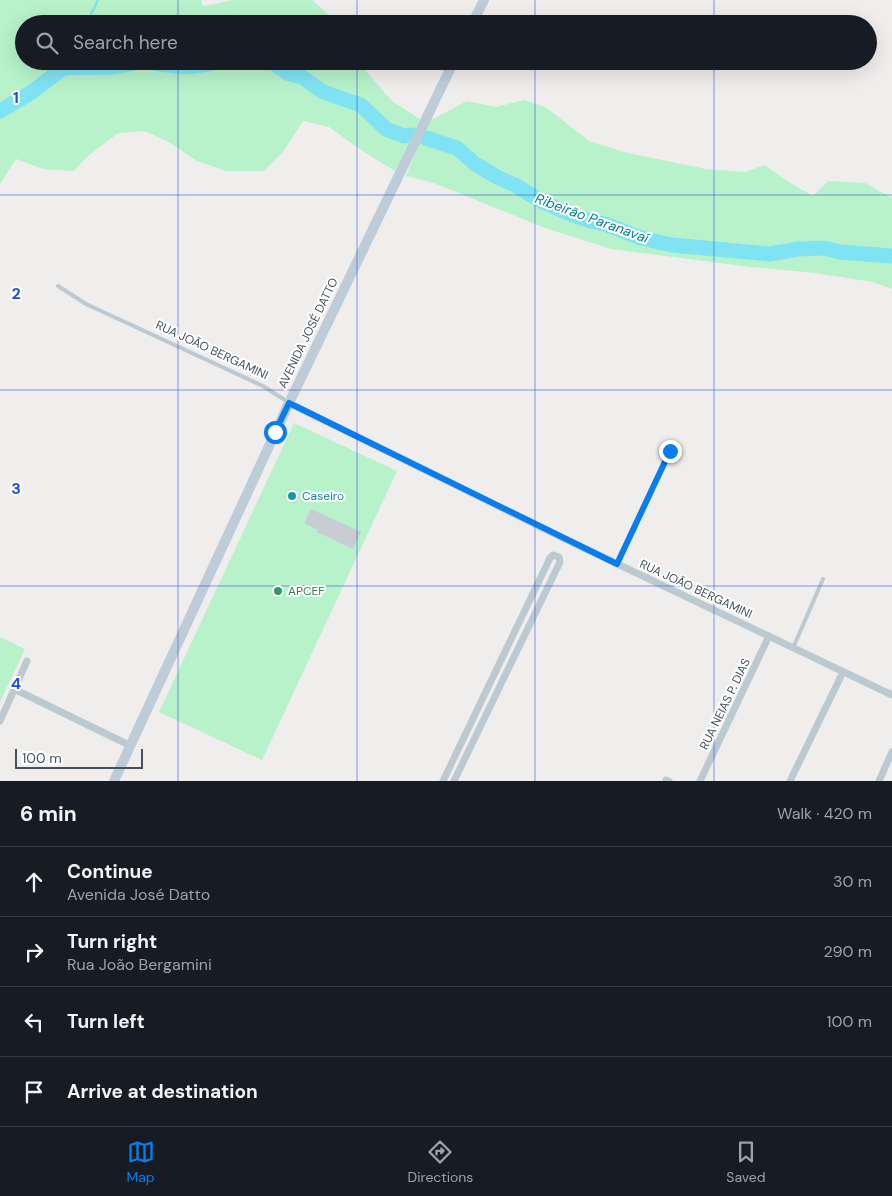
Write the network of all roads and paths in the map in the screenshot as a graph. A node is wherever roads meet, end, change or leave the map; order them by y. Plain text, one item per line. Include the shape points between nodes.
1 (484, 0) edge
2 (476, 15) edge
3 (450, 70) edge
4 (58, 286) dead end
5 (289, 403) junction
6 (670, 451) dead end
7 (617, 564) junction
8 (823, 579) dead end
9 (769, 636) junction
10 (793, 648) junction
11 (27, 661) dead end
12 (843, 672) junction
13 (14, 689) junction
14 (484, 694) junction
15 (892, 696) edge
16 (494, 699) junction
17 (479, 706) junction
18 (488, 711) junction
19 (0, 721) edge
20 (130, 745) junction
21 (892, 752) edge
22 (114, 781) edge
23 (443, 781) edge
24 (454, 781) edge
25 (700, 781) edge
26 (790, 781) edge
27 (879, 781) edge

1 - 2 main road
3 - 5 main road, AVENIDA JOSÉ DATTO
4 - 5 lane, RUA JOÃO BERGAMINI via 86,304 263,386
5 - 7 street, RUA JOÃO BERGAMINI
5 - 20 main road, AVENIDA JOSÉ DATTO
6 - 7 lane
7 - 9 street, RUA JOÃO BERGAMINI
8 - 10 lane
9 - 10 street, RUA JOÃO BERGAMINI
9 - 25 street, RUA NEIAS P. DIAS
10 - 12 street, RUA JOÃO BERGAMINI
11 - 13 street
12 - 15 street, RUA JOÃO BERGAMINI
12 - 26 street
13 - 19 street
13 - 20 street
14 - 16 street via 490,694
14 - 16 street via 550,558 553,555 560,557
14 - 17 street
16 - 18 street
17 - 18 street
17 - 23 street
18 - 24 street
20 - 22 main road, AVENIDA JOSÉ DATTO
21 - 27 street

